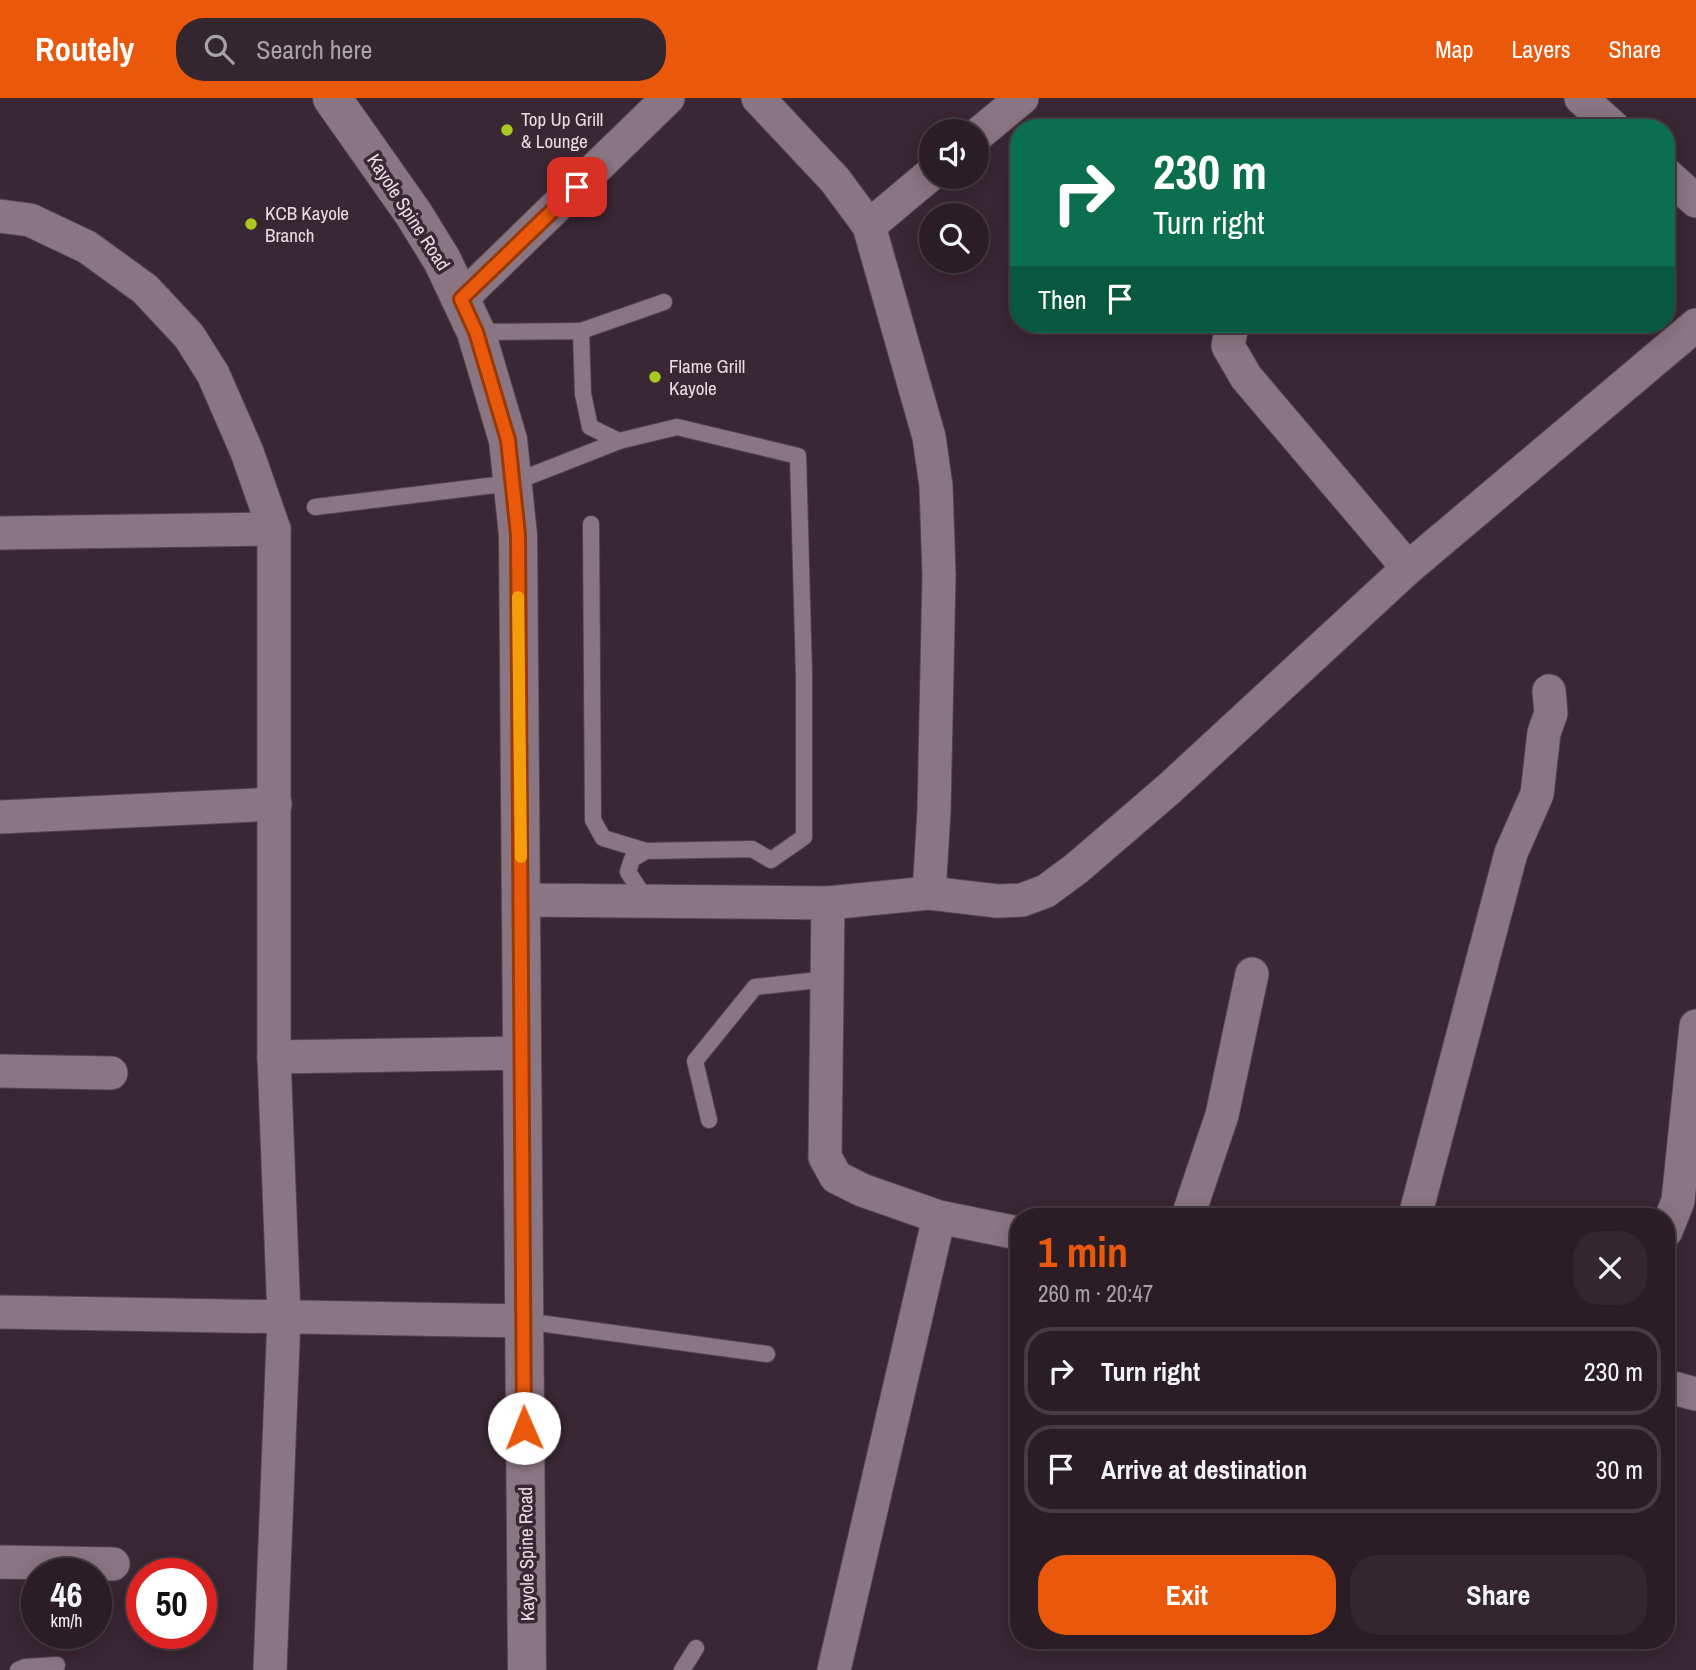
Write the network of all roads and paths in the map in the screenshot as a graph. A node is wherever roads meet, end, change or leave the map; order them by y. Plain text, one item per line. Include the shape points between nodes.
1 (332, 98) edge
2 (668, 98) edge
3 (758, 98) edge
4 (1023, 98) edge
5 (1581, 98) edge
6 (1604, 119) edge
7 (989, 125) edge
8 (1675, 182) edge
9 (919, 184) edge
10 (1696, 201) edge
11 (0, 216) edge
12 (869, 226) junction
13 (664, 302) dead end
14 (468, 316) junction
15 (1696, 326) edge
16 (581, 331) junction
17 (1230, 333) edge
18 (619, 441) junction
19 (512, 483) junction
20 (315, 507) dead end
21 (591, 524) dead end
22 (274, 529) junction
23 (0, 533) edge
24 (1408, 568) junction
25 (1549, 691) dead end
26 (275, 804) junction
27 (0, 817) edge
28 (646, 851) junction
29 (929, 893) junction
30 (522, 900) junction
31 (647, 901) junction
32 (828, 903) junction
33 (1252, 974) dead end
34 (827, 979) junction
35 (1696, 1026) edge
36 (523, 1053) junction
37 (274, 1057) junction
38 (0, 1071) edge
39 (111, 1073) dead end
40 (709, 1120) dead end
41 (1191, 1208) edge
42 (1417, 1208) edge
43 (1675, 1208) edge
44 (939, 1217) junction
45 (1010, 1231) edge
46 (0, 1312) edge
47 (284, 1317) junction
48 (523, 1321) junction
49 (767, 1354) dead end
50 (1675, 1388) edge
51 (1696, 1394) edge
52 (0, 1562) edge
53 (113, 1564) dead end
54 (696, 1648) dead end
55 (57, 1665) dead end
56 (19, 1670) edge
57 (270, 1670) edge
58 (527, 1670) edge
59 (682, 1670) edge
60 (834, 1670) edge

1 - 14 main road, Kayole Spine Road via 442,260
2 - 14 street
3 - 12 street via 851,198
4 - 7 street
5 - 6 street
8 - 10 street
9 - 12 street
11 - 22 street via 30,220 87,247 145,289 189,336 213,374
12 - 29 street via 929,437 936,486 939,589
13 - 16 lane
14 - 16 lane
14 - 19 main road, Kayole Spine Road via 508,440
15 - 24 street
16 - 18 lane via 583,394 590,427
17 - 24 street via 1228,346 1246,377
18 - 19 lane
18 - 28 lane via 677,427 798,456 804,837 771,860 752,849
19 - 20 lane
19 - 30 main road, Kayole Spine Road via 518,535
21 - 28 lane via 593,820 603,838
22 - 23 street
22 - 26 street
24 - 29 street via 1170,788 1046,891 1022,900 997,901
25 - 42 street via 1551,713 1537,794 1511,853
26 - 27 street
26 - 37 street
28 - 31 lane via 632,859 628,872
29 - 32 street
30 - 31 street
30 - 36 main road, Kayole Spine Road
31 - 32 street
32 - 34 street
33 - 41 street via 1222,1115
34 - 40 lane via 755,987 695,1061
34 - 44 street via 825,1157 836,1177
35 - 43 street
36 - 37 street
36 - 48 main road, Kayole Spine Road
37 - 47 street
38 - 39 street
44 - 45 street
44 - 60 street
46 - 47 street
47 - 48 street
47 - 57 street
48 - 49 lane
48 - 58 main road, Kayole Spine Road
50 - 51 street
52 - 53 street
54 - 59 lane
55 - 56 lane

